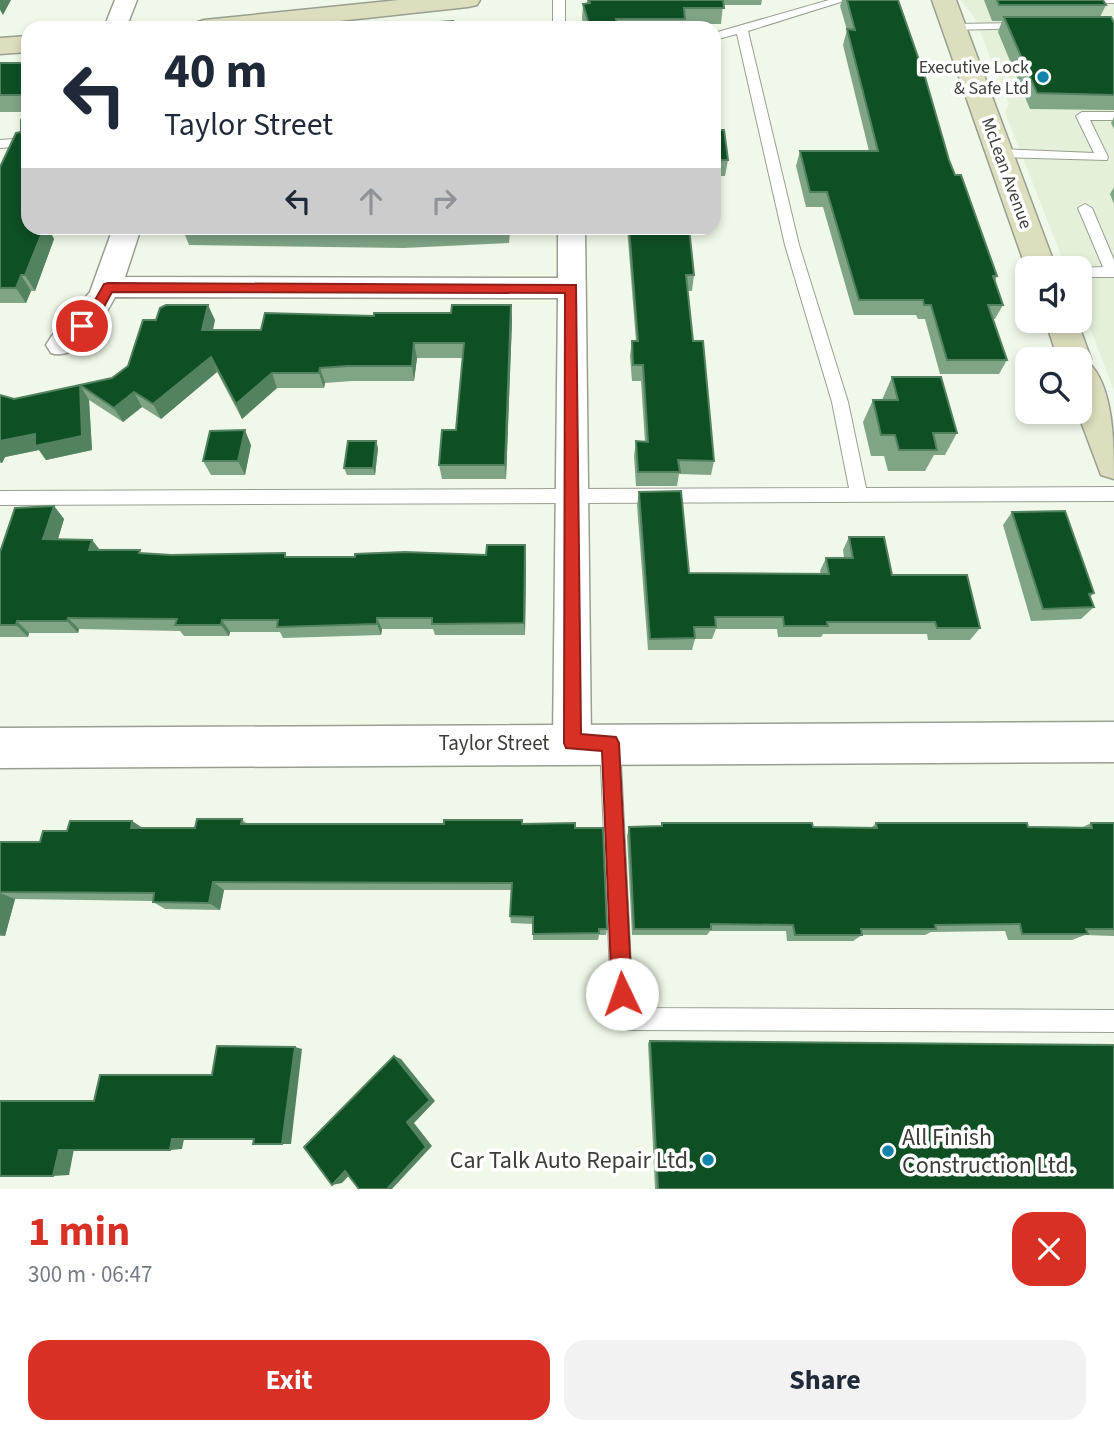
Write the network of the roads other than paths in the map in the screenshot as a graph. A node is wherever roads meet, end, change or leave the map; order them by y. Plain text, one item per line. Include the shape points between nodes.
1 (126, 0) edge
2 (468, 0) edge
3 (559, 0) edge
4 (841, 0) edge
5 (944, 0) edge
6 (1099, 0) edge
7 (1114, 0) edge
8 (118, 21) edge
9 (270, 21) edge
10 (559, 21) edge
11 (954, 27) junction
12 (1034, 27) edge
13 (741, 29) junction
14 (721, 35) edge
15 (21, 44) edge
16 (0, 46) edge
17 (1114, 116) edge
18 (21, 142) edge
19 (0, 144) edge
20 (1000, 153) junction
21 (1085, 208) dead end
22 (125, 235) edge
23 (572, 235) edge
24 (1037, 256) edge
25 (1092, 272) edge
26 (1113, 272) edge
27 (108, 287) junction
28 (572, 288) junction
29 (61, 345) dead end
30 (1092, 405) edge
31 (1114, 465) edge
32 (1114, 494) edge
33 (859, 495) junction
34 (572, 497) junction
35 (0, 498) edge
36 (1114, 742) edge
37 (591, 743) junction
38 (0, 748) edge
39 (1114, 1021) edge

1 - 8 street
2 - 9 main road
3 - 10 lane
4 - 13 lane
5 - 11 main road, McLean Avenue
6 - 7 lane
11 - 12 lane
11 - 20 main road, McLean Avenue
13 - 14 lane
13 - 33 lane via 792,245 841,402
15 - 16 main road
17 - 20 lane via 1082,116 1102,157
18 - 19 lane
20 - 24 main road, McLean Avenue
21 - 26 lane
22 - 27 street
23 - 28 street
25 - 26 lane
27 - 28 street
27 - 29 street via 94,313
28 - 34 street
30 - 31 main road
32 - 33 lane
33 - 34 lane
34 - 35 lane
34 - 37 street
36 - 37 street, Taylor Street
37 - 38 street, Taylor Street
37 - 39 lane via 623,1019

